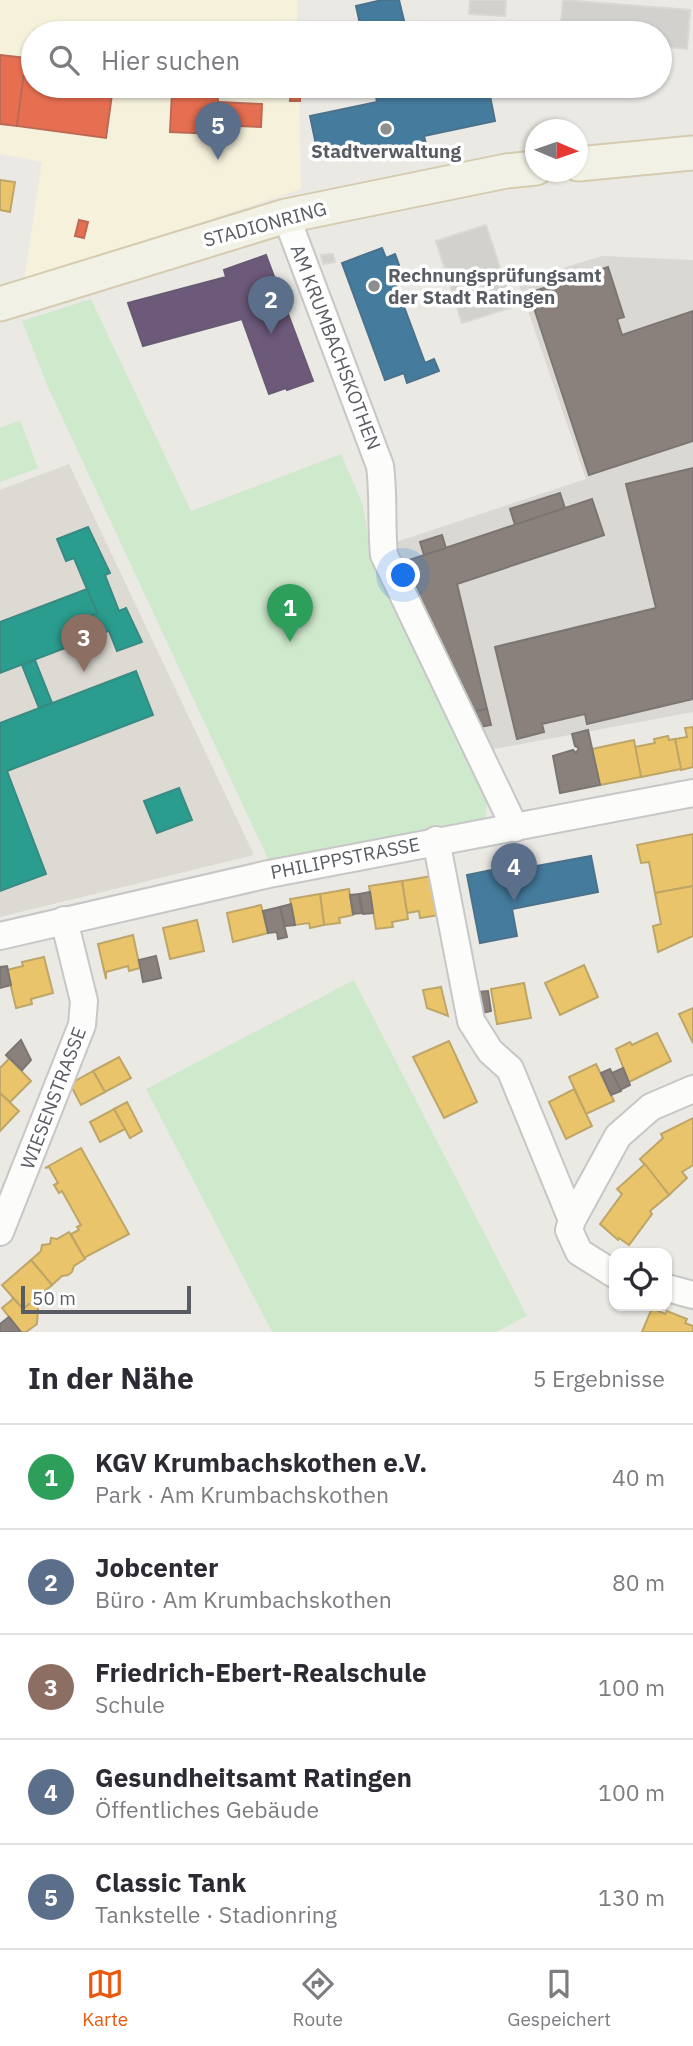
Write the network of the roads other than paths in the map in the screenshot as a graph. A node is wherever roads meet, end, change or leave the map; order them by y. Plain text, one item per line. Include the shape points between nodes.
1 (693, 153) edge
2 (588, 163) edge
3 (525, 169) edge
4 (286, 216) junction
5 (0, 304) edge
6 (693, 793) edge
7 (515, 828) junction
8 (436, 840) junction
9 (64, 920) junction
10 (0, 936) edge
11 (693, 1089) edge
12 (572, 1220) junction
13 (0, 1232) edge
14 (609, 1271) edge
15 (672, 1289) edge
16 (693, 1295) edge

1 - 2 main road
3 - 4 main road, STADIONRING
4 - 5 main road, STADIONRING
4 - 7 street, AM KRUMBACHSKOTHEN via 380,466 384,555
6 - 7 street, PHILIPPSTRASSE
7 - 8 street, PHILIPPSTRASSE
8 - 9 street, PHILIPPSTRASSE
8 - 12 street via 471,1021 490,1051 510,1069
9 - 10 street, PHILIPPSTRASSE
9 - 13 street, WIESENSTRASSE via 85,1013
11 - 12 street via 651,1107 618,1136
12 - 14 street via 569,1230 579,1252
15 - 16 street

